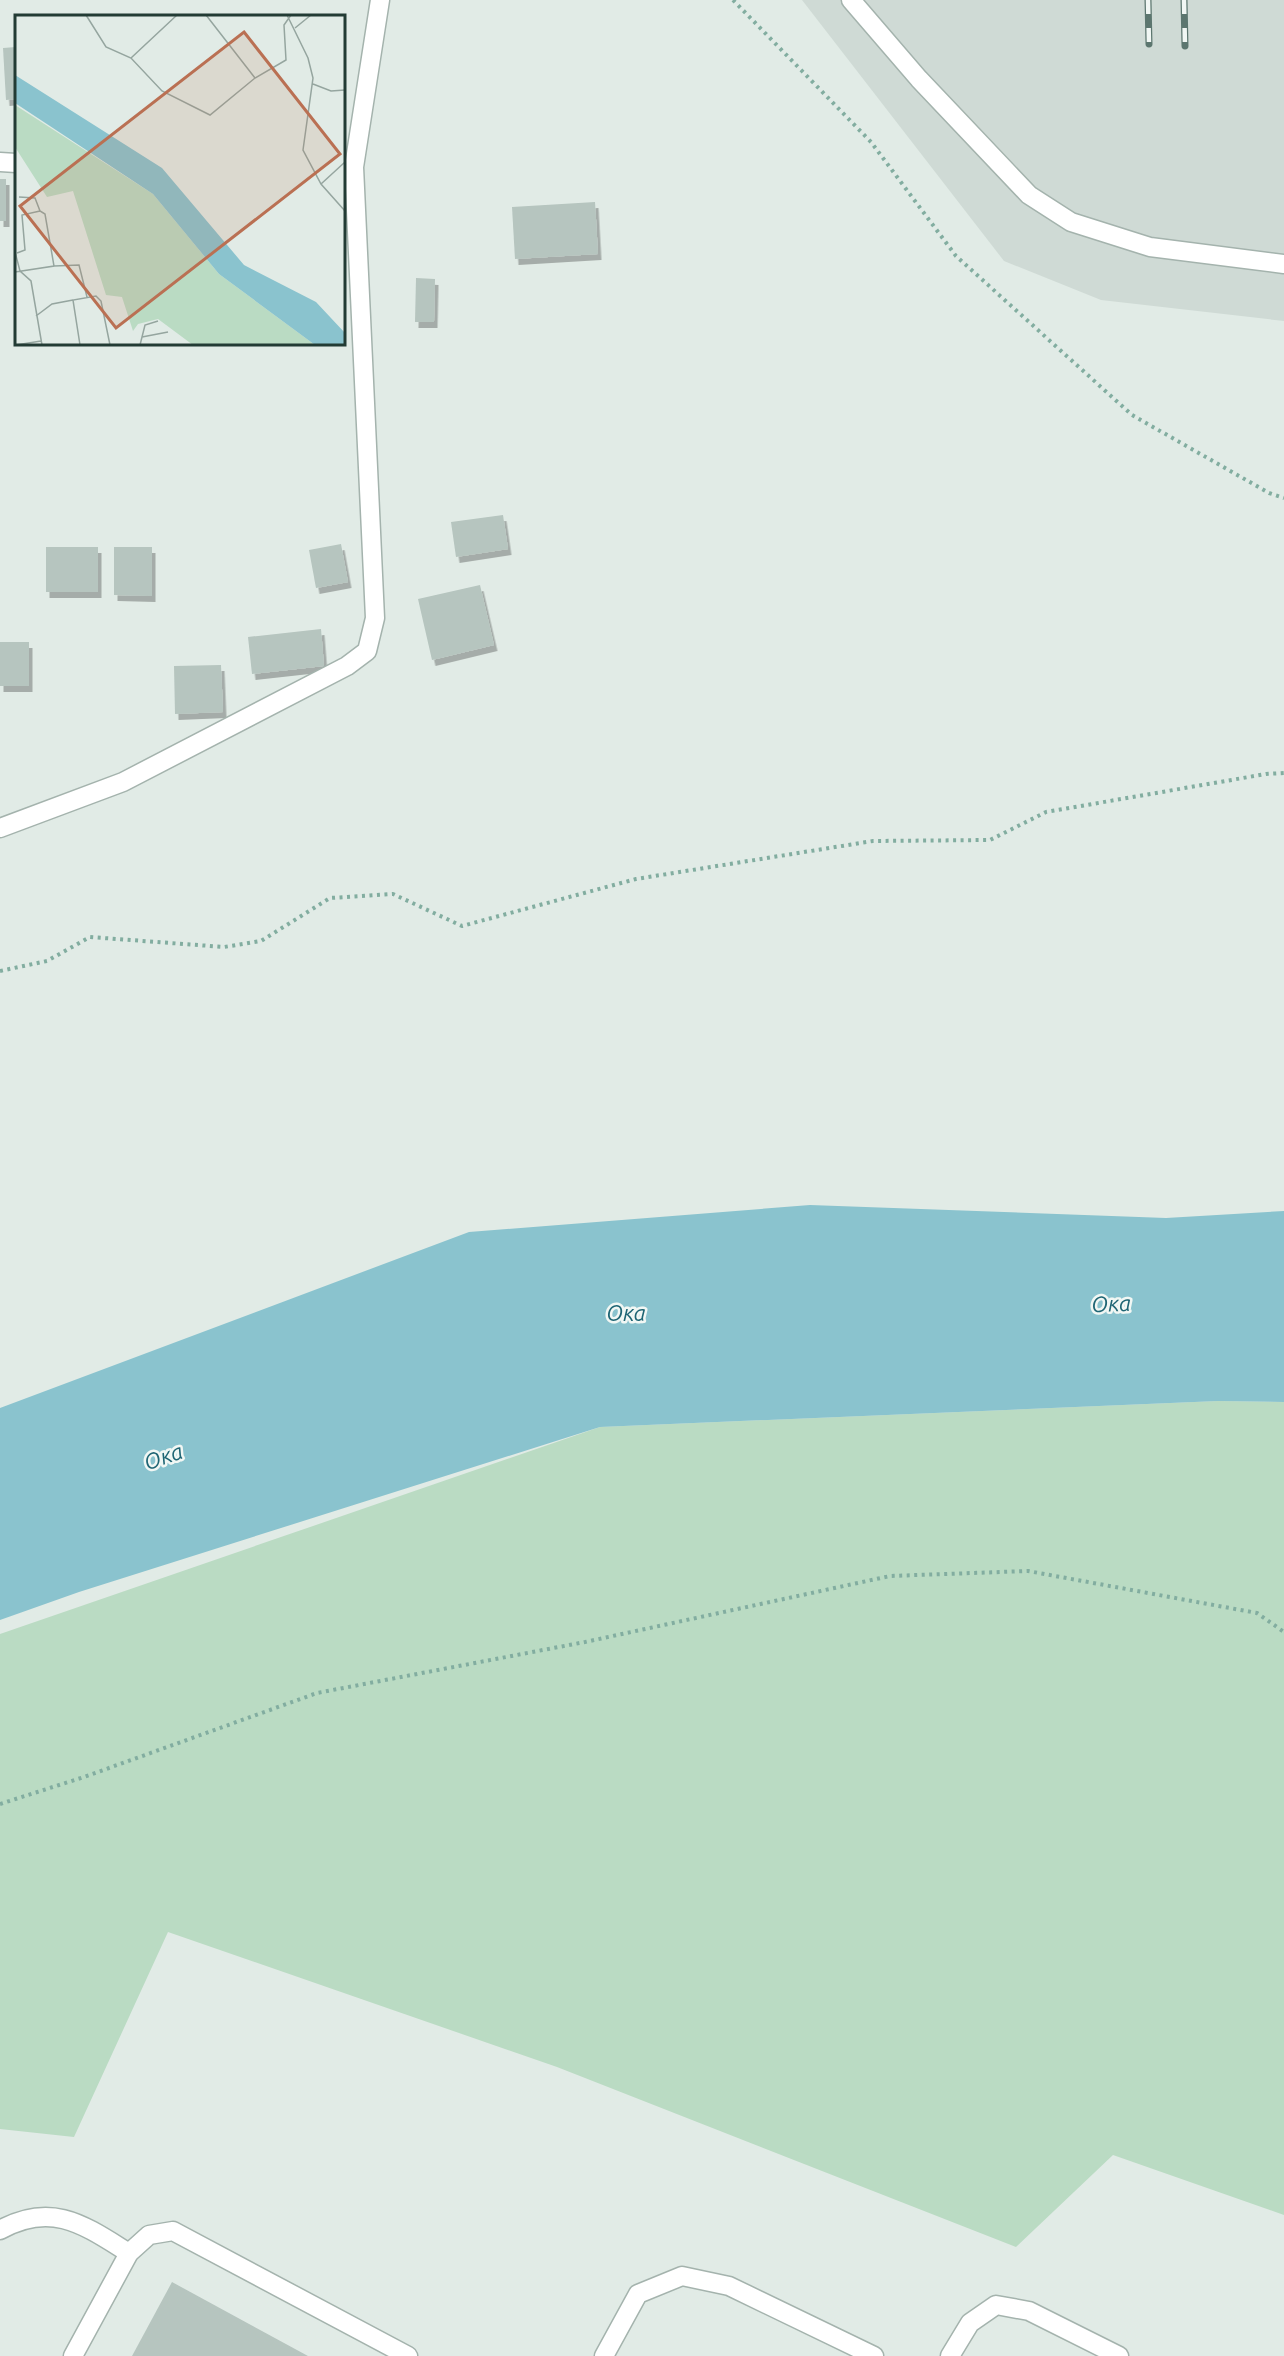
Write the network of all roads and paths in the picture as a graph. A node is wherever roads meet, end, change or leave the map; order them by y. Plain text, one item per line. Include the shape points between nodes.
1 (380, 0) edge
2 (733, 0) edge
3 (851, 0) edge
4 (0, 162) edge
5 (15, 163) edge
6 (349, 167) edge
7 (1284, 264) edge
8 (1284, 498) edge
9 (1284, 773) edge
10 (0, 828) edge
11 (0, 971) edge
12 (1284, 1632) edge
13 (0, 1804) edge
14 (0, 2230) edge
15 (129, 2253) junction
16 (73, 2356) edge
17 (408, 2356) edge
18 (604, 2356) edge
19 (874, 2356) edge
20 (951, 2356) edge
21 (1119, 2356) edge

1 - 6 street
2 - 8 path via 871,142 964,264 1132,415
3 - 7 street via 919,80 1029,195 1071,222 1150,247
4 - 5 street
6 - 10 street via 375,618 367,651 347,666 123,782
9 - 11 path via 1046,812 990,840 873,841 636,879 462,926 393,894 330,898 261,941 224,946 90,937 47,961
12 - 13 path via 1257,1613 1028,1571 890,1576 585,1642 317,1693
14 - 15 street via 17,2220 57,2216 89,2228
15 - 16 street
15 - 17 street via 149,2235 173,2231
18 - 19 street via 638,2294 682,2276 729,2286
20 - 21 street via 970,2323 996,2305 1029,2311

